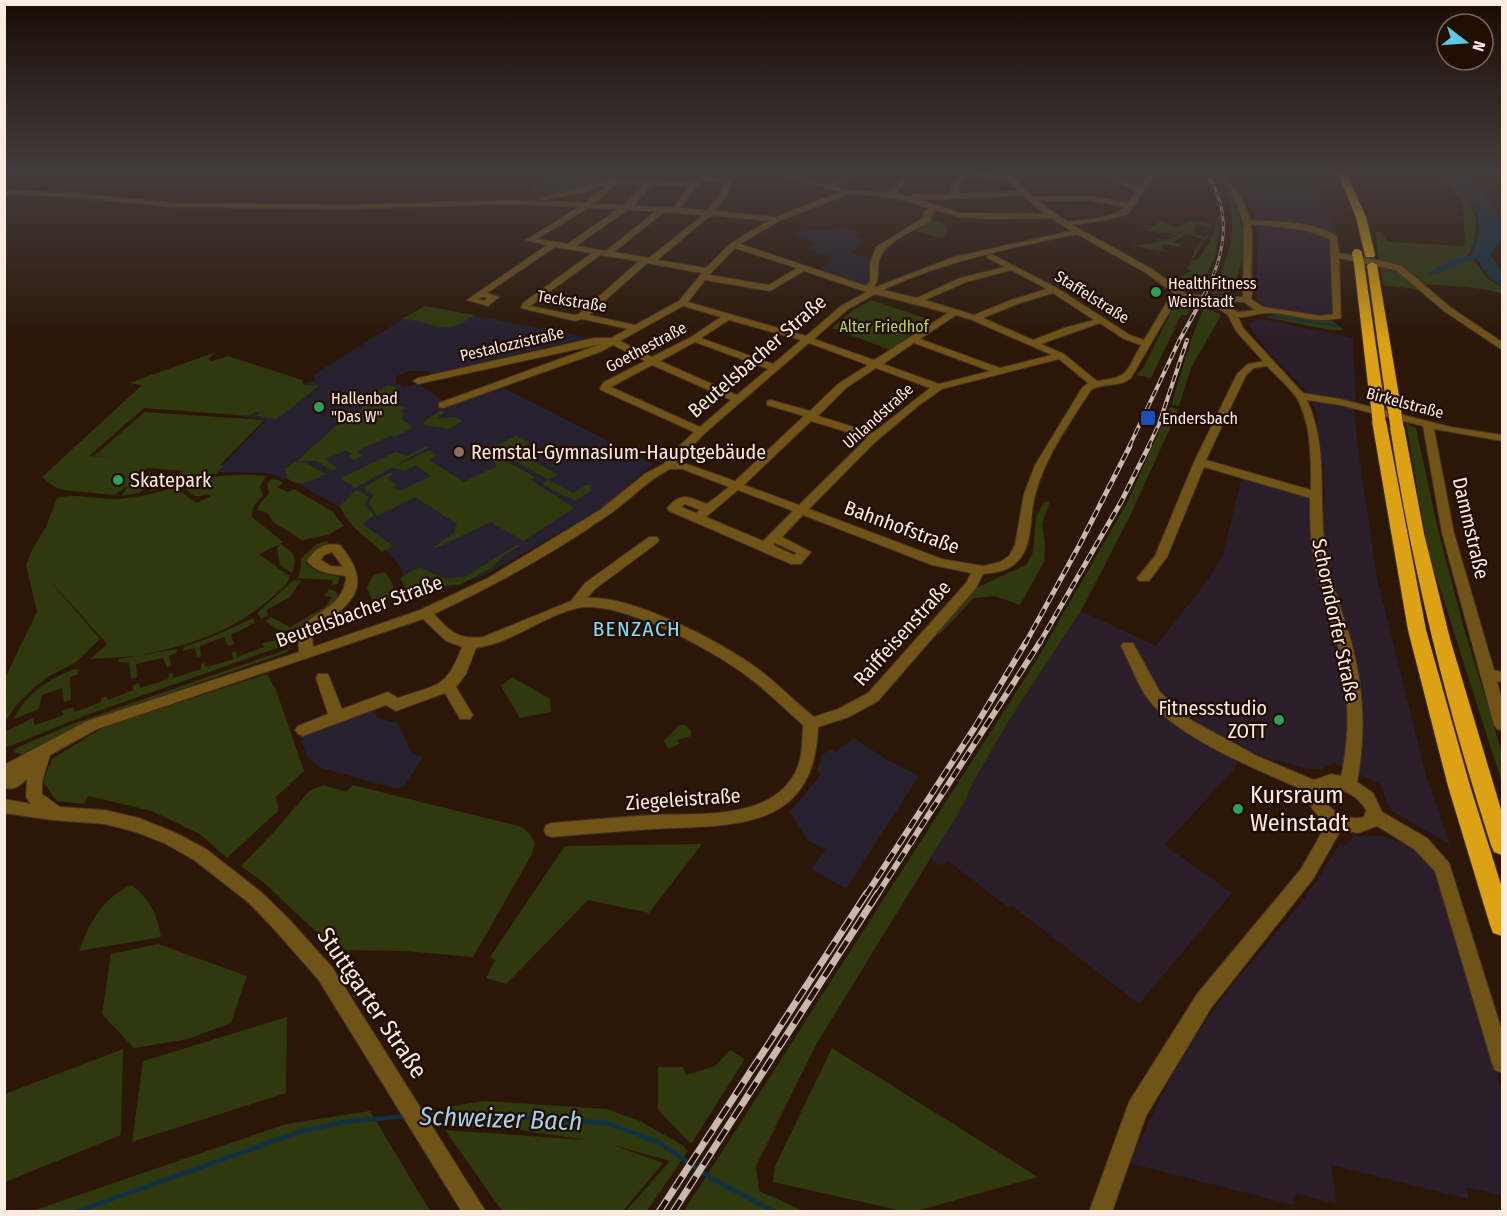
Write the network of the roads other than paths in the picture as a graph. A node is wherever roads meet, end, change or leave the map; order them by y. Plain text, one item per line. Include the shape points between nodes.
1 (547, 230) edge
2 (594, 230) edge
3 (635, 230) edge
4 (688, 230) edge
5 (759, 230) edge
6 (910, 230) edge
7 (1074, 230) edge
8 (1250, 230) edge
9 (1257, 230) edge
10 (1312, 230) edge
11 (1362, 230) edge
12 (1078, 232) junction
13 (1251, 238) junction
14 (1355, 240) dead end
15 (554, 244) junction
16 (734, 245) junction
17 (569, 247) junction
18 (603, 253) junction
19 (1335, 255) junction
20 (991, 256) dead end
21 (1365, 259) junction
22 (648, 261) junction
23 (805, 267) junction
24 (1011, 268) junction
25 (705, 274) junction
26 (1246, 283) junction
27 (871, 290) junction
28 (1053, 290) junction
29 (481, 294) dead end
30 (1184, 297) junction
31 (1235, 298) junction
32 (1247, 300) junction
33 (918, 301) junction
34 (1221, 302) junction
35 (682, 303) junction
36 (1260, 309) junction
37 (956, 311) junction
38 (1237, 314) junction
39 (582, 316) junction
40 (729, 316) junction
41 (975, 318) junction
42 (1102, 320) junction
43 (635, 328) junction
44 (694, 339) junction
45 (913, 339) junction
46 (809, 340) junction
47 (612, 341) junction
48 (1035, 343) junction
49 (1146, 344) junction
50 (1503, 346) edge
51 (1061, 356) junction
52 (653, 362) junction
53 (1270, 362) junction
54 (874, 364) junction
55 (775, 368) junction
56 (1000, 372) junction
57 (418, 381) dead end
58 (1095, 384) junction
59 (938, 387) junction
60 (1300, 396) junction
61 (740, 399) junction
62 (771, 403) dead end
63 (443, 405) dead end
64 (1387, 414) junction
65 (812, 416) junction
66 (1428, 425) junction
67 (700, 431) junction
68 (876, 437) junction
69 (1503, 438) edge
70 (1200, 462) junction
71 (663, 468) junction
72 (736, 485) junction
73 (1317, 496) junction
74 (708, 509) junction
75 (803, 511) junction
76 (697, 518) junction
77 (653, 540) dead end
78 (979, 570) junction
79 (350, 572) dead end
80 (1144, 578) dead end
81 (576, 603) junction
82 (425, 613) junction
83 (471, 644) junction
84 (1128, 646) dead end
85 (306, 654) junction
86 (1487, 674) junction
87 (1503, 677) edge
88 (323, 678) dead end
89 (448, 687) junction
90 (465, 715) dead end
91 (337, 717) junction
92 (811, 723) junction
93 (1503, 725) edge
94 (303, 730) dead end
95 (60, 742) junction
96 (43, 757) junction
97 (7, 778) edge
98 (1348, 784) junction
99 (1315, 788) junction
100 (4, 804) edge
101 (58, 814) junction
102 (1374, 816) junction
103 (1337, 821) junction
104 (552, 830) dead end
105 (1503, 846) edge
106 (1503, 925) edge
107 (1503, 1063) edge
108 (475, 1212) edge
109 (1100, 1212) edge

1 - 15 street via 530,240
2 - 17 street
3 - 18 street, Teckstraße
4 - 22 street
5 - 16 street, Pestalozzistraße
6 - 27 street via 879,249
7 - 12 street
8 - 13 street
9 - 13 street
10 - 19 street via 1334,237
11 - 21 highway
12 - 27 street, Beutelsbacher Straße via 935,264
12 - 30 street via 1159,277
13 - 26 street
14 - 21 highway
15 - 17 street
15 - 29 street
16 - 23 street
16 - 25 street, Pestalozzistraße
17 - 18 street
18 - 22 street
18 - 39 street, Teckstraße via 525,307 575,318
19 - 36 street via 1338,316 1320,319
19 - 50 street via 1392,265 1405,272 1447,309
20 - 24 street, Staffelstraße
21 - 64 highway
21 - 64 highway
22 - 25 street
22 - 39 street
23 - 25 street via 770,288
23 - 27 street
24 - 28 street, Staffelstraße
24 - 33 street via 958,280
25 - 35 street, Pestalozzistraße
26 - 31 street
26 - 32 street
27 - 33 street
27 - 46 street, Beutelsbacher Straße
28 - 41 street
28 - 42 street, Staffelstraße
30 - 34 street
30 - 49 street via 1167,306
31 - 32 street
31 - 34 street
32 - 36 street
33 - 37 street
34 - 38 street
35 - 40 street
35 - 43 street, Pestalozzistraße
36 - 38 street via 1257,313
37 - 41 street
37 - 45 street
38 - 53 street, Schorndorfer Straße via 1246,334
39 - 43 street, Teckstraße
40 - 44 street, Goethestraße
40 - 46 street
41 - 48 street
42 - 48 street
42 - 49 street, Staffelstraße via 1127,338
43 - 47 street, Pestalozzistraße
44 - 52 street, Goethestraße
44 - 55 street
45 - 54 street
45 - 56 street
46 - 54 street
46 - 55 street, Beutelsbacher Straße
47 - 52 street
47 - 57 street, Pestalozzistraße via 594,340
47 - 63 street, Pestalozzistraße via 597,350
48 - 51 street
49 - 58 street via 1124,380
51 - 56 street, Uhlandstraße
51 - 58 street
52 - 61 street
52 - 67 street, Goethestraße via 605,388
53 - 60 street, Schorndorfer Straße
53 - 70 street via 1251,366 1242,374
54 - 59 street
54 - 65 street via 842,386
55 - 61 street, Beutelsbacher Straße
56 - 59 street, Uhlandstraße
58 - 78 street, Bahnhofstraße via 1087,388 1036,474 1020,549 1006,564
59 - 68 street, Uhlandstraße
60 - 66 street, Birkelstraße
60 - 73 street, Schorndorfer Straße via 1311,427
61 - 67 street, Beutelsbacher Straße
62 - 65 street
64 - 105 highway via 1457,704
64 - 106 highway via 1399,541 1417,630 1456,775
65 - 68 street
65 - 72 street
66 - 69 street, Birkelstraße
66 - 86 street, Dammstraße via 1448,533
67 - 71 street, Beutelsbacher Straße
68 - 75 street, Uhlandstraße
70 - 73 street
70 - 80 street via 1161,557
71 - 72 street, Bahnhofstraße via 683,466
71 - 82 street, Beutelsbacher Straße via 604,513 547,549 493,581
72 - 74 street
72 - 75 street, Bahnhofstraße
73 - 98 street, Schorndorfer Straße via 1321,559 1348,657 1355,699 1354,754
74 - 76 street
74 - 76 street via 684,499 673,508
75 - 76 street, Uhlandstraße via 770,542
75 - 78 street, Bahnhofstraße via 937,562
77 - 81 street via 590,586
78 - 92 street, Raiffeisenstraße via 971,585 873,697 835,718
79 - 85 street via 352,584 345,600 305,634
81 - 83 street via 556,608 506,635
81 - 92 street via 612,604 705,645 751,671
82 - 83 street via 457,642
82 - 85 street, Beutelsbacher Straße
83 - 89 street via 459,674
84 - 99 street via 1154,696 1186,724 1251,760
85 - 95 street, Beutelsbacher Straße via 92,725
86 - 87 street
86 - 93 street, Dammstraße
88 - 91 street
89 - 90 street
89 - 91 street via 396,705 387,698
91 - 94 street
92 - 104 street, Ziegeleistraße via 809,756 803,773 790,790 754,814
95 - 96 street, Beutelsbacher Straße
95 - 97 street, Beutelsbacher Straße
96 - 97 street, Beutelsbacher Straße
96 - 101 street via 34,782 34,797
97 - 100 street via 12,789
98 - 99 street via 1324,782
98 - 102 street via 1365,795
99 - 103 street via 1320,809
100 - 101 street, Stuttgarter Straße
101 - 108 street, Stuttgarter Straße via 104,817 149,827 203,856 255,896 325,973
102 - 103 street via 1365,825
102 - 107 street via 1418,840 1432,851 1443,868
103 - 109 street via 1307,874 1204,1001 1143,1100

